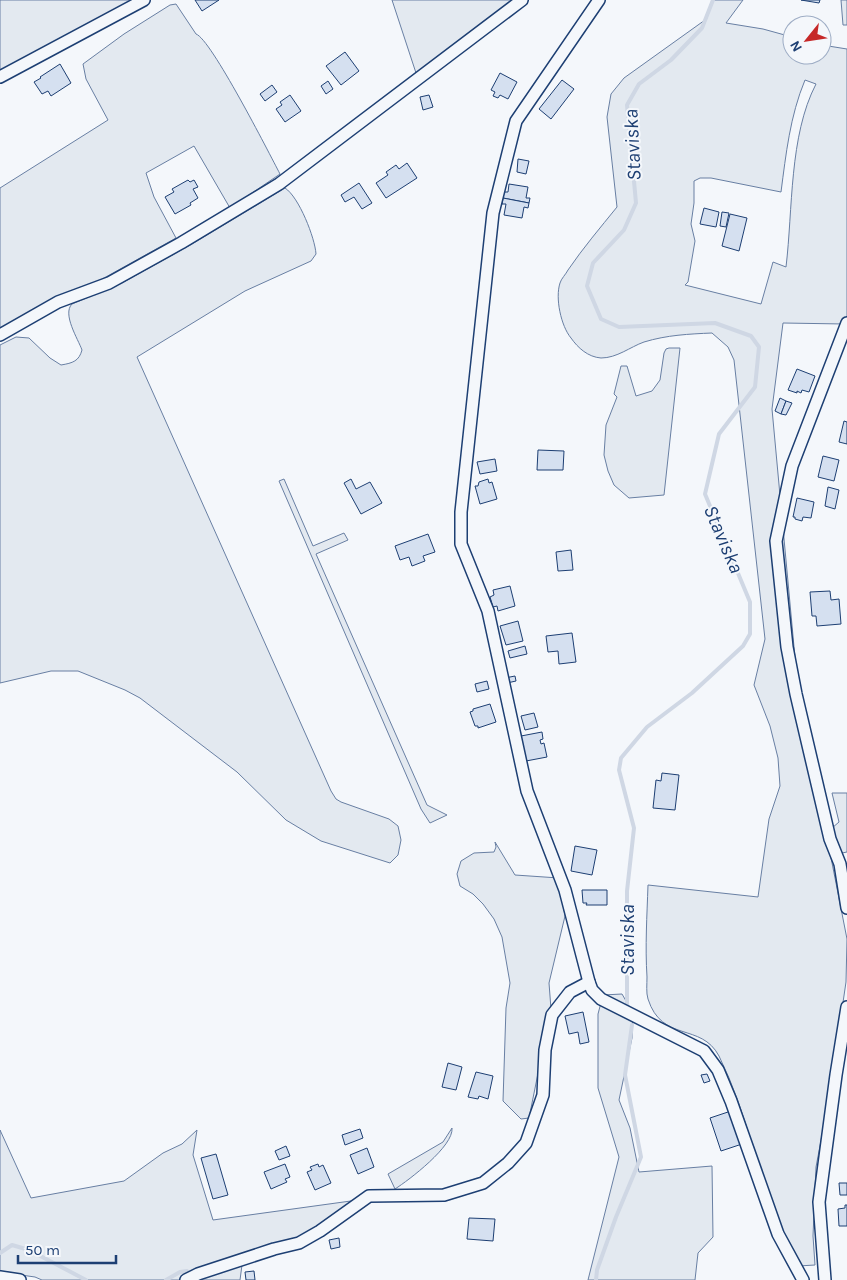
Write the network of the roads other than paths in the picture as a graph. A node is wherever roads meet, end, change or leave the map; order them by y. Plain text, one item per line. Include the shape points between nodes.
1 (144, 0) edge
2 (522, 0) edge
3 (598, 0) edge
4 (0, 77) edge
5 (847, 323) edge
6 (0, 335) edge
7 (847, 908) edge
8 (589, 982) junction
9 (847, 1007) edge
10 (0, 1277) edge
11 (20, 1280) edge
12 (186, 1280) edge
13 (803, 1280) edge
14 (826, 1280) edge

1 - 4 street
2 - 6 street via 279,184 109,283 58,302
3 - 8 street via 516,121 493,212 461,512 461,544 488,611 527,791 565,890
5 - 7 street via 792,466 776,541 787,647 796,694 830,839 840,864
8 - 12 street via 570,992 552,1015 545,1050 543,1095 526,1143 483,1183 444,1195 370,1196 299,1243
8 - 13 street via 601,1000 704,1051 718,1070 778,1234
9 - 14 street via 819,1202
10 - 11 street

